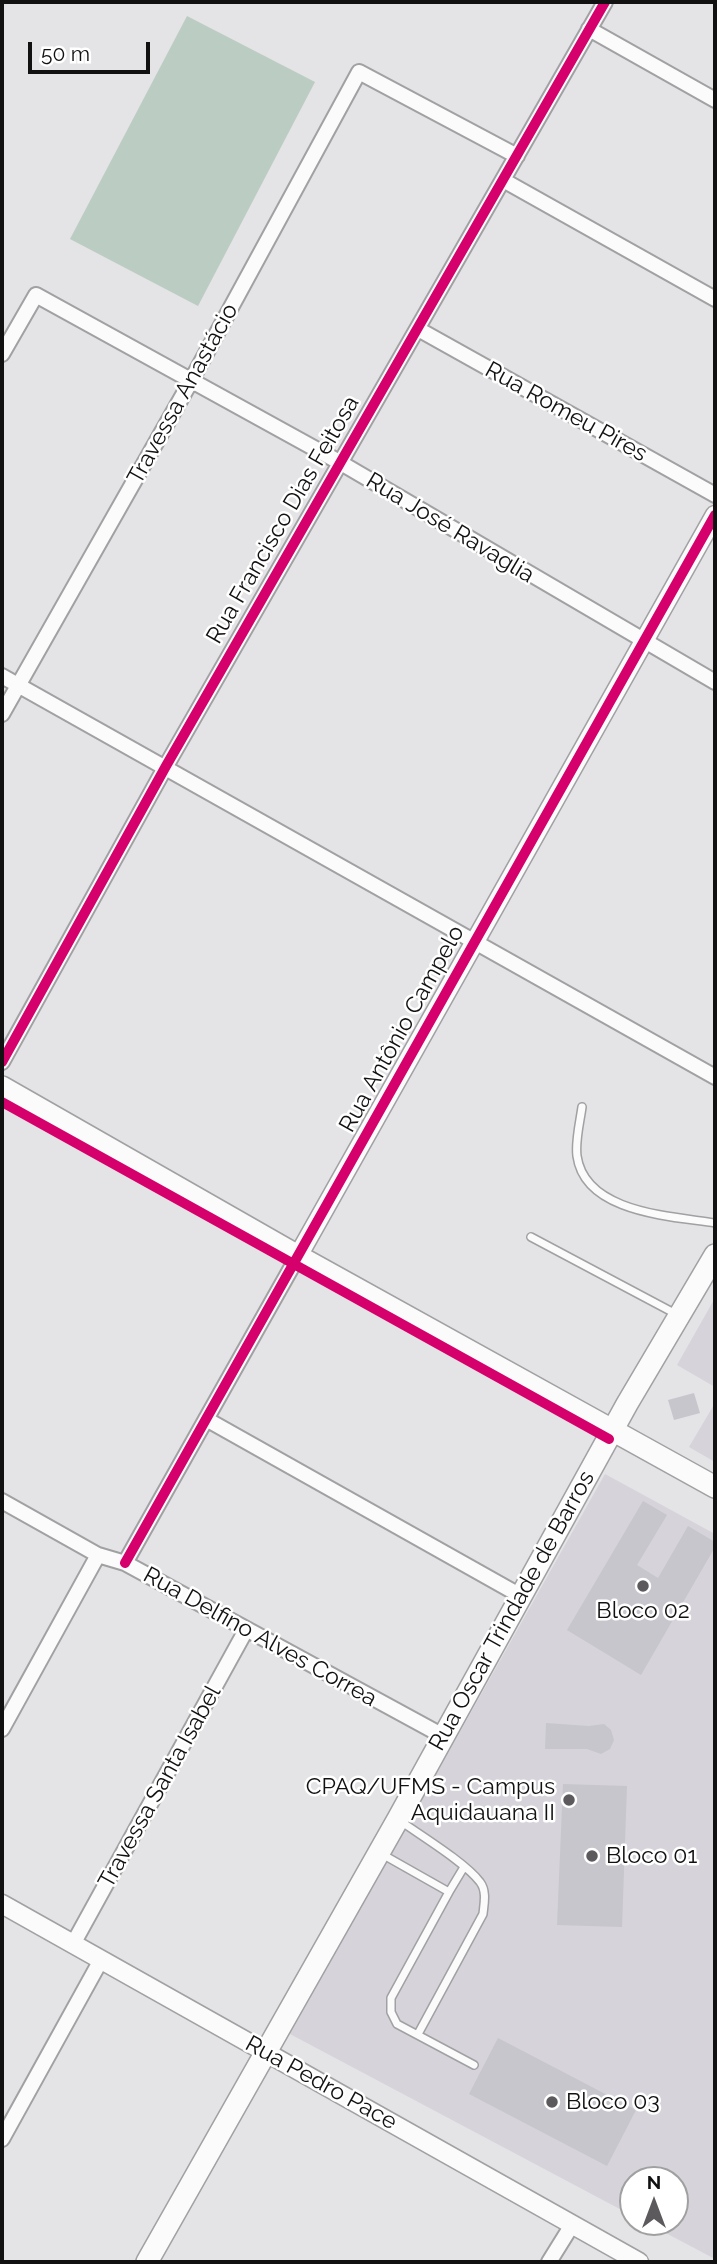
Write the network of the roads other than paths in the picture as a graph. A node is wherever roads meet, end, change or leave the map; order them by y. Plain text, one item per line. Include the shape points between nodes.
1 (605, 2) edge
2 (589, 29) junction
3 (715, 100) edge
4 (517, 156) junction
5 (503, 180) junction
6 (715, 299) edge
7 (418, 329) junction
8 (2, 354) edge
9 (191, 381) junction
10 (341, 463) junction
11 (715, 495) edge
12 (715, 515) edge
13 (644, 642) junction
14 (2, 676) edge
15 (715, 682) edge
16 (19, 685) junction
17 (2, 714) edge
18 (166, 766) junction
19 (475, 941) junction
20 (2, 1062) edge
21 (715, 1077) edge
22 (2, 1087) edge
23 (582, 1107) dead end
24 (715, 1223) edge
25 (531, 1237) dead end
26 (715, 1255) edge
27 (298, 1256) junction
28 (678, 1315) junction
29 (206, 1419) junction
30 (614, 1430) junction
31 (715, 1487) edge
32 (2, 1501) edge
33 (98, 1555) junction
34 (125, 1563) junction
35 (521, 1596) junction
36 (246, 1630) junction
37 (2, 1729) edge
38 (443, 1736) junction
39 (398, 1819) junction
40 (378, 1851) junction
41 (464, 1867) junction
42 (449, 1892) junction
43 (2, 1904) edge
44 (73, 1944) junction
45 (101, 1960) junction
46 (418, 2034) junction
47 (265, 2051) junction
48 (474, 2065) dead end
49 (2, 2139) edge
50 (572, 2225) junction
51 (147, 2262) edge
52 (549, 2262) edge
53 (639, 2262) edge

1 - 2 street, Rua Francisco Dias Feitosa
2 - 3 street
2 - 4 street, Rua Francisco Dias Feitosa
4 - 5 street, Rua Francisco Dias Feitosa
4 - 9 street, Travessa Anastácio via 359,72
5 - 6 street
5 - 7 street, Rua Francisco Dias Feitosa
7 - 10 street, Rua Francisco Dias Feitosa
7 - 11 street, Rua Romeu Pires
8 - 9 street, Rua José Ravaglia via 36,295
9 - 10 street, Rua José Ravaglia
9 - 16 street, Travessa Anastácio
10 - 13 street, Rua José Ravaglia
10 - 18 street, Rua Francisco Dias Feitosa
12 - 13 street, Rua Antônio Campelo
13 - 15 street, Rua José Ravaglia
13 - 19 street, Rua Antônio Campelo
14 - 16 street
16 - 17 street, Travessa Anastácio
16 - 18 street
18 - 19 street
18 - 20 street, Rua Francisco Dias Feitosa
19 - 21 street
19 - 27 street, Rua Antônio Campelo
22 - 27 main road
23 - 24 lane via 576,1155 582,1173 598,1192 631,1209
25 - 28 lane
26 - 28 main road, Rua Oscar Trindade de Barros
27 - 29 street, Rua Antônio Campelo
27 - 30 main road
28 - 30 main road, Rua Oscar Trindade de Barros
29 - 34 street, Rua Antônio Campelo
29 - 35 street
30 - 31 main road
30 - 35 main road, Rua Oscar Trindade de Barros
32 - 33 street, Rua Delfino Alves Correa
33 - 34 street, Rua Delfino Alves Correa
33 - 37 street
34 - 36 street, Rua Delfino Alves Correa
35 - 38 main road, Rua Oscar Trindade de Barros
36 - 38 street, Rua Delfino Alves Correa
36 - 44 street, Travessa Santa Isabel
38 - 39 main road, Rua Oscar Trindade de Barros
39 - 40 main road, Rua Oscar Trindade de Barros
39 - 41 lane
40 - 42 lane
40 - 47 main road, Rua Oscar Trindade de Barros
41 - 42 lane
41 - 46 lane via 482,1883 483,1914
42 - 46 lane via 391,1997 397,2024
43 - 44 street, Rua Pedro Pace
44 - 45 street, Rua Pedro Pace
45 - 47 street, Rua Pedro Pace
45 - 49 street
46 - 48 lane
47 - 50 street, Rua Pedro Pace
47 - 51 main road, Rua Oscar Trindade de Barros
50 - 52 street
50 - 53 street, Rua Pedro Pace

